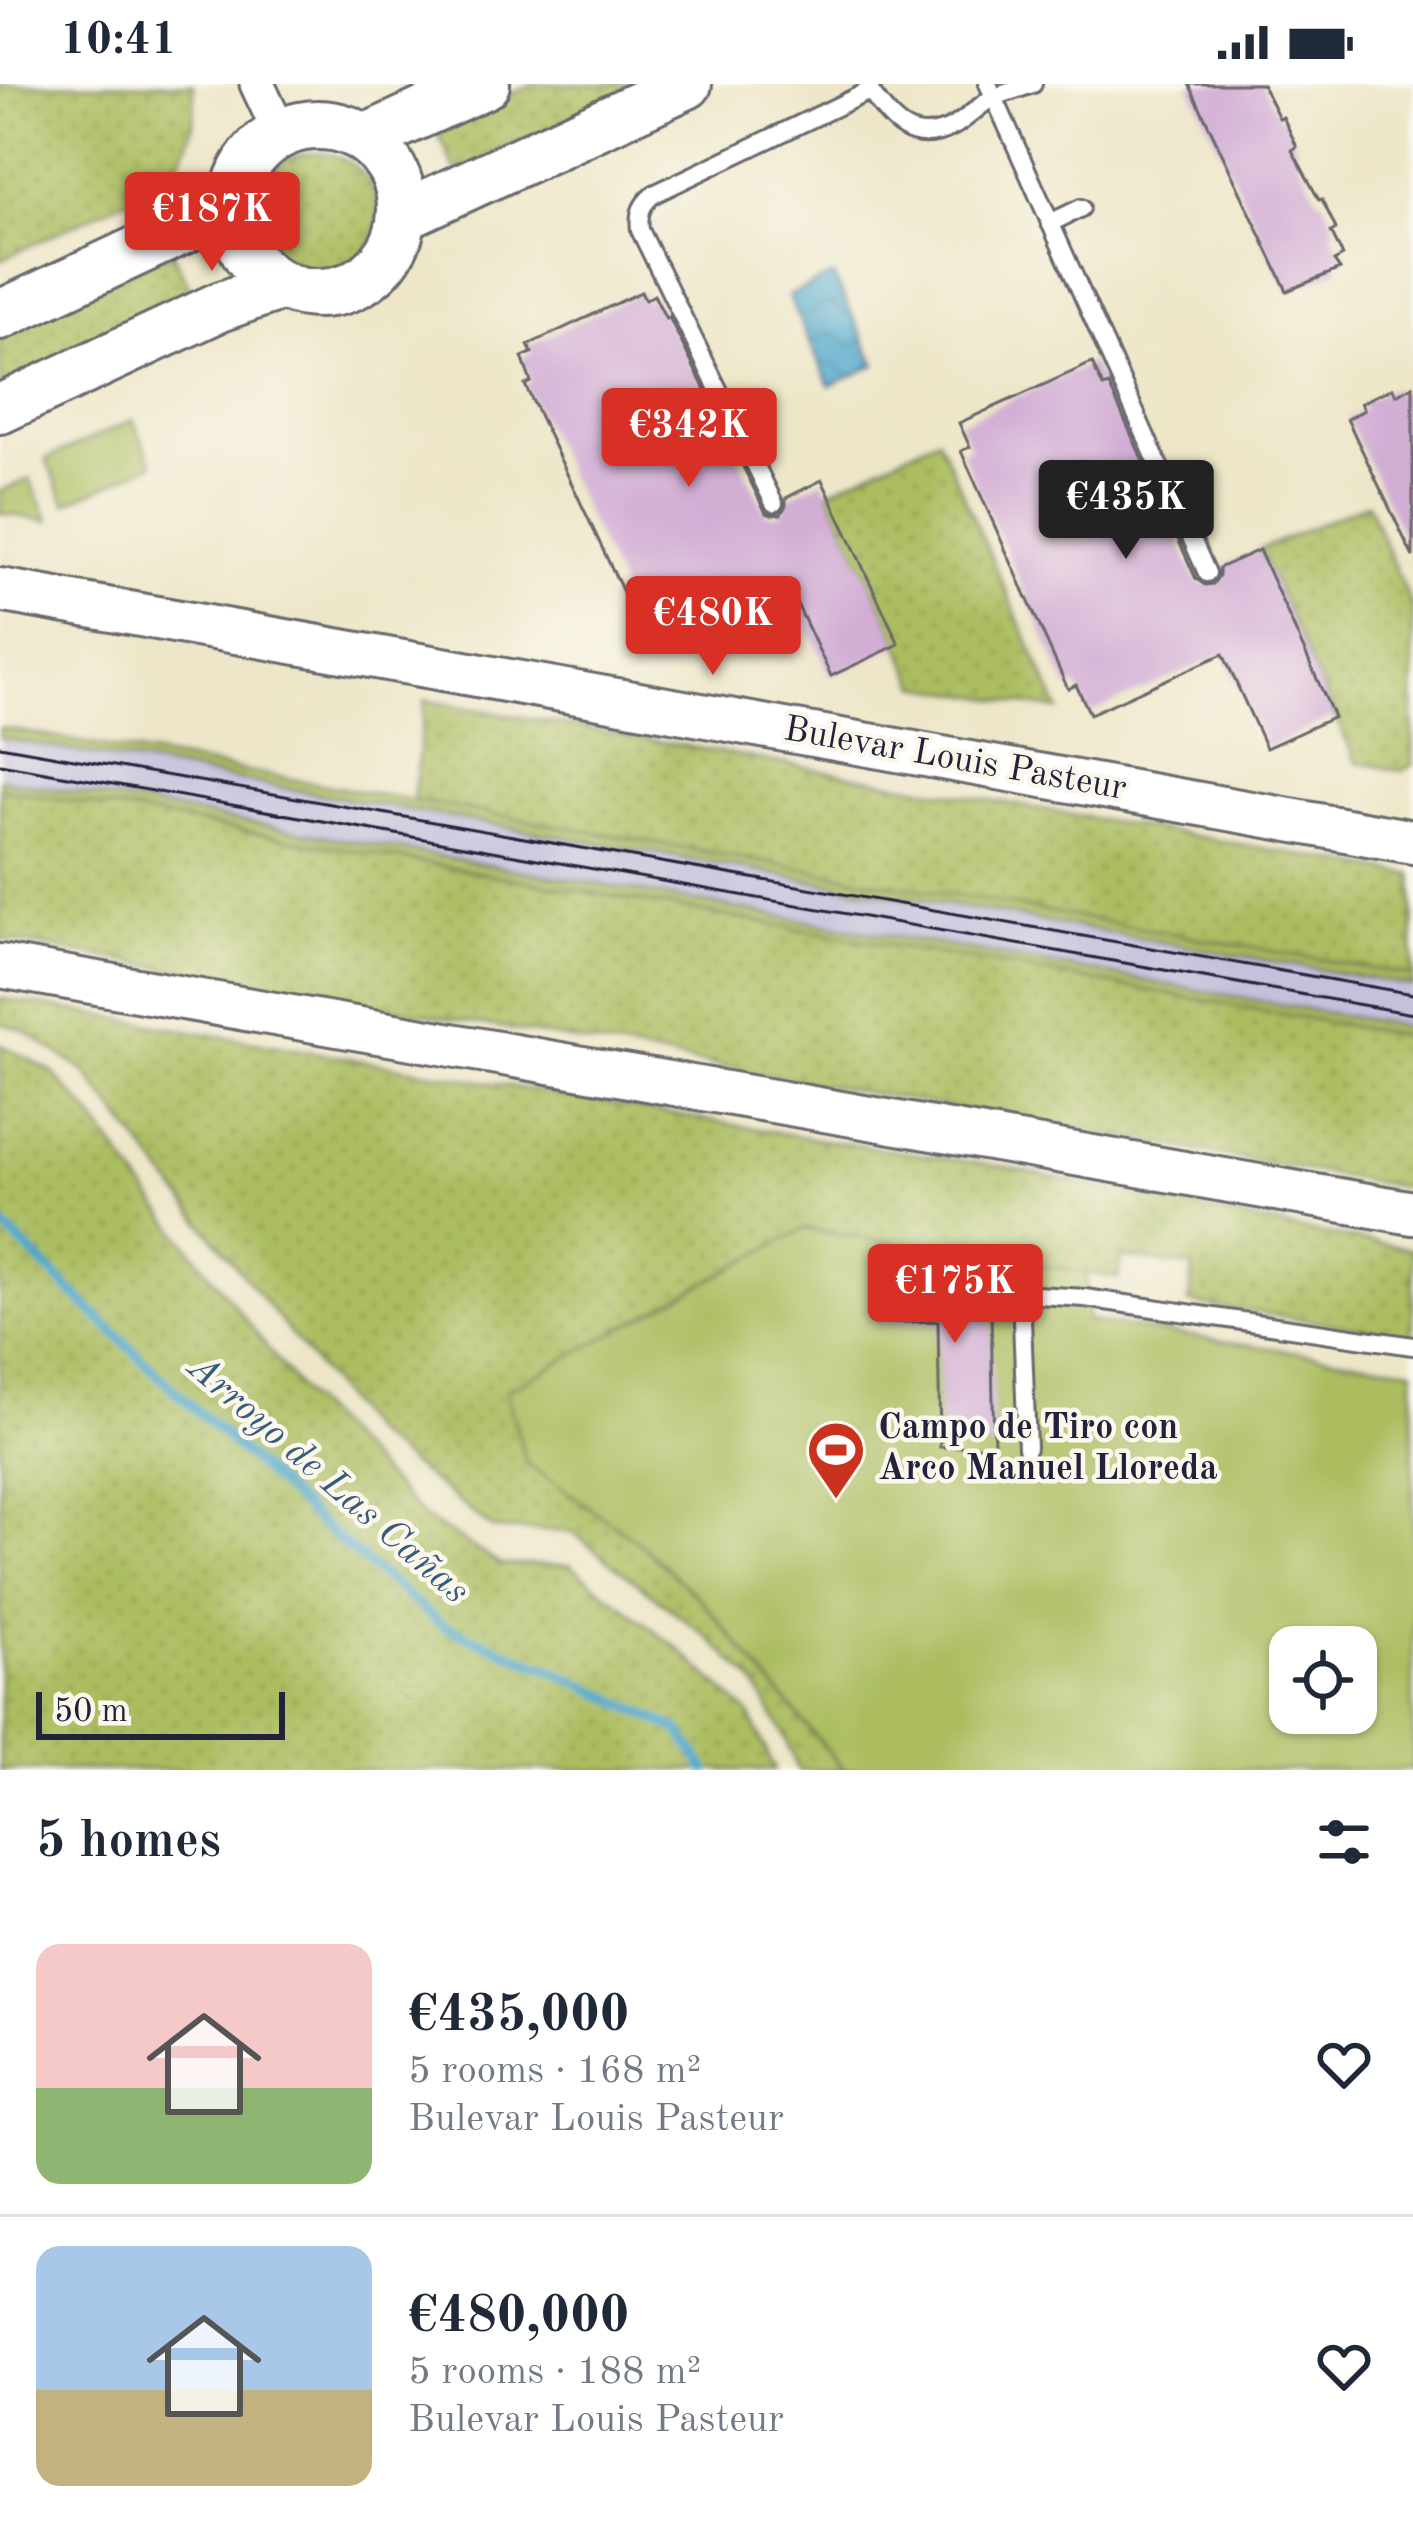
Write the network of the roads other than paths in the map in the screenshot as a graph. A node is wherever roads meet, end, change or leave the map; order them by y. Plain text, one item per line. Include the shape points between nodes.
1 (257, 84) edge
2 (485, 84) edge
3 (687, 84) edge
4 (1033, 84) edge
5 (869, 86) edge
6 (991, 91) edge
7 (280, 133) junction
8 (365, 139) junction
9 (233, 206) junction
10 (1081, 208) dead end
11 (404, 215) junction
12 (1051, 223) junction
13 (282, 285) junction
14 (0, 315) edge
15 (0, 409) edge
16 (774, 503) dead end
17 (1208, 573) dead end
18 (0, 590) edge
19 (1413, 842) edge
20 (0, 966) edge
21 (1413, 1214) edge
22 (1413, 1346) edge
23 (1027, 1448) dead end

1 - 7 street
2 - 8 main road
3 - 11 main road
4 - 6 lane
5 - 6 lane via 905,131 928,134 955,125
5 - 16 lane via 654,194 639,215
6 - 12 lane
7 - 8 main road via 318,124
7 - 9 main road via 241,174
8 - 11 main road via 396,177
9 - 13 main road via 237,235 256,267
9 - 14 main road
10 - 12 lane
11 - 13 main road via 379,266 350,286 318,293
12 - 17 lane
13 - 15 main road
18 - 19 street, Bulevar Louis Pasteur
20 - 21 street
22 - 23 lane via 1022,1294

